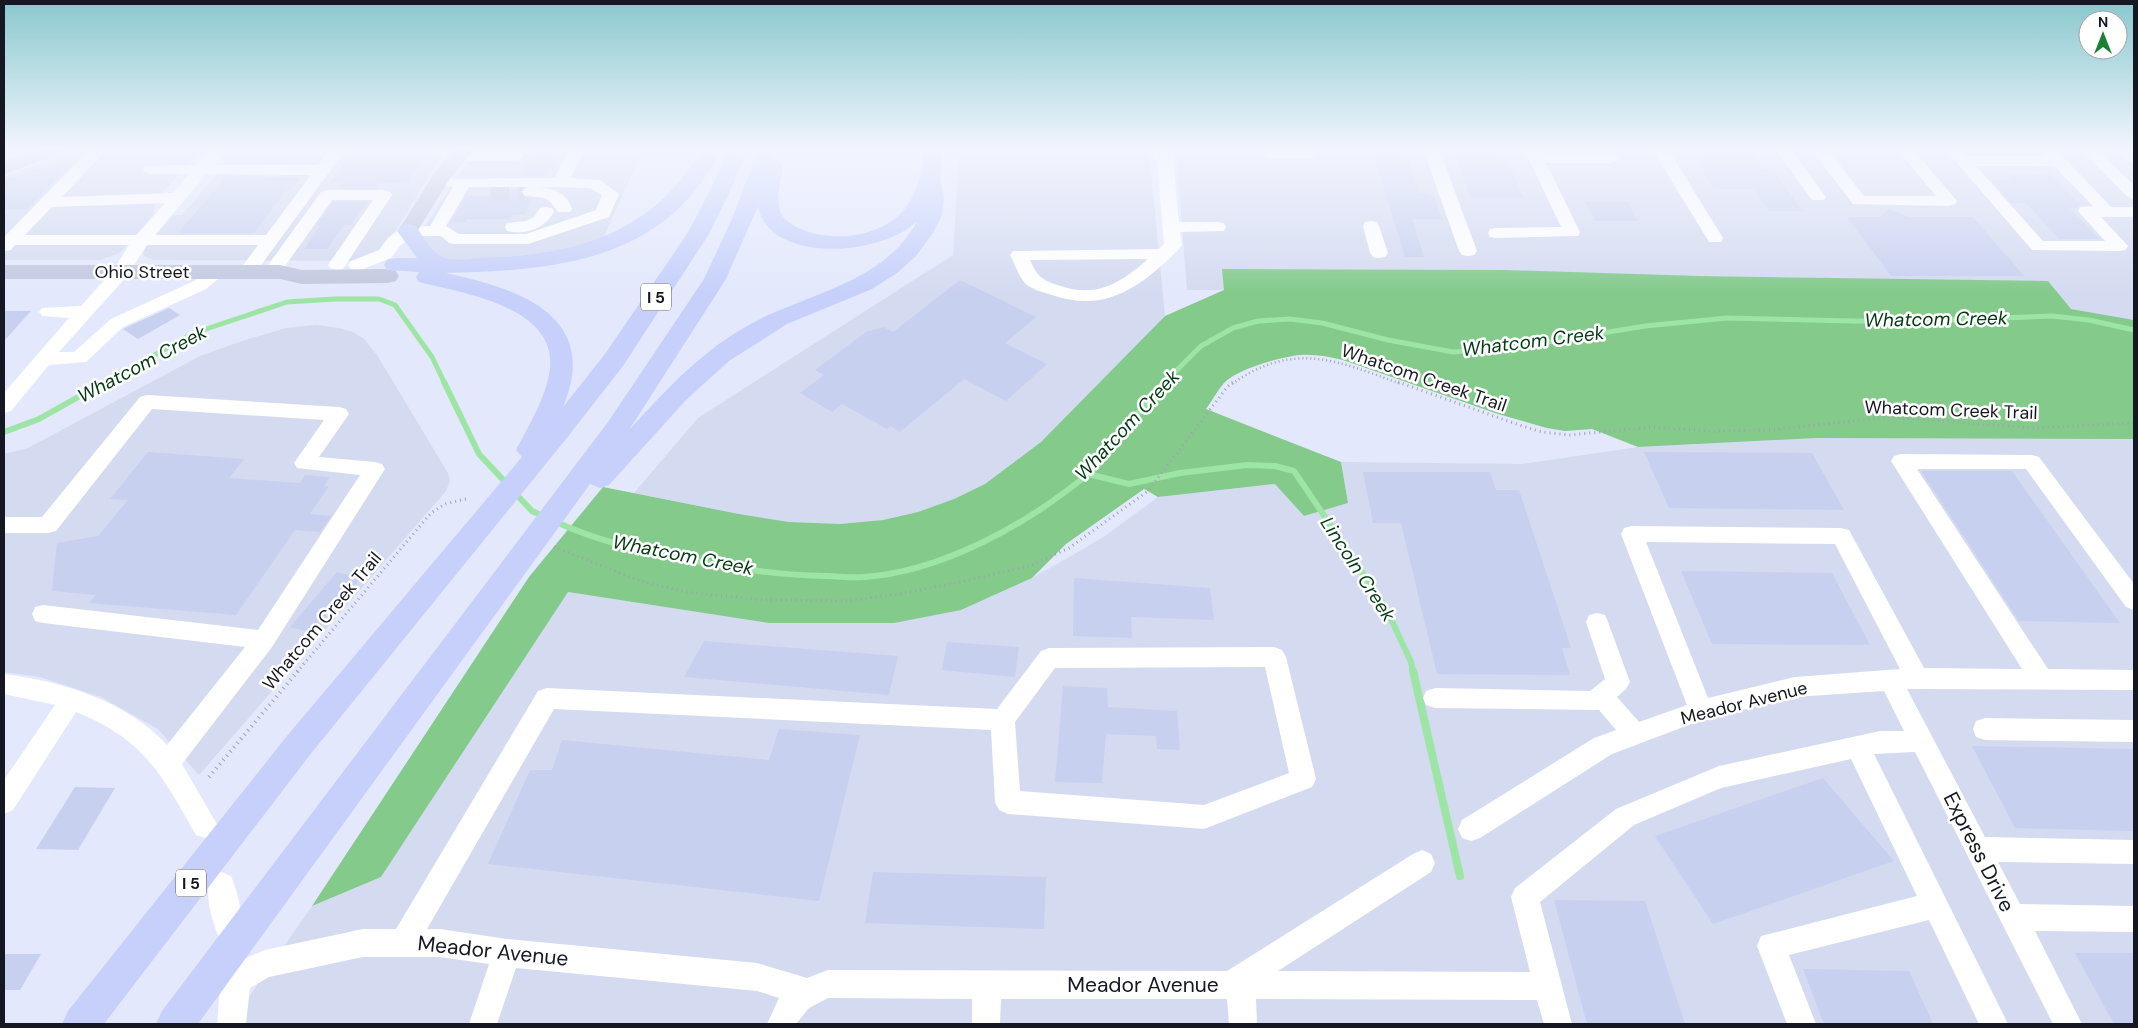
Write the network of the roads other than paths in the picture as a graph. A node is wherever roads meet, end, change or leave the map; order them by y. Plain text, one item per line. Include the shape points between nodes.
1 (53, 197) edge
2 (303, 197) edge
3 (326, 197) edge
4 (383, 197) edge
5 (430, 197) edge
6 (459, 197) edge
7 (535, 197) tunnel mouth
8 (611, 197) edge
9 (678, 197) edge
10 (717, 197) edge
11 (752, 197) edge
12 (769, 197) edge
13 (922, 197) edge
14 (933, 197) edge
15 (1169, 197) edge
16 (1448, 197) edge
17 (1555, 197) edge
18 (1690, 197) edge
19 (1856, 197) edge
20 (1946, 197) edge
21 (1995, 197) edge
22 (2094, 197) edge
23 (178, 198) joint
24 (48, 202) junction
25 (2108, 212) junction
26 (2134, 212) edge
27 (1371, 226) dead end
28 (1172, 227) junction
29 (1218, 227) dead end
30 (408, 231) junction
31 (440, 231) junction
32 (1496, 233) dead end
33 (1715, 238) dead end
34 (142, 240) junction
35 (271, 240) junction
36 (7, 244) edge
37 (1168, 250) junction
38 (1468, 251) dead end
39 (1379, 253) dead end
40 (347, 265) junction
41 (444, 266) junction
42 (391, 271) junction
43 (4, 272) edge
44 (121, 272) junction
45 (217, 272) junction
46 (247, 272) junction
47 (276, 272) junction
48 (48, 312) dead end
49 (86, 312) junction
50 (43, 359) junction
51 (10, 399) edge
52 (549, 430) junction
53 (4, 525) edge
54 (497, 590) junction
55 (2134, 601) edge
56 (43, 614) dead end
57 (1597, 622) dead end
58 (264, 640) junction
59 (1917, 678) junction
60 (1890, 679) junction
61 (2041, 679) junction
62 (2134, 680) edge
63 (4, 684) edge
64 (1601, 695) junction
65 (1435, 698) dead end
66 (71, 700) junction
67 (1701, 710) junction
68 (1003, 720) junction
69 (1984, 729) dead end
70 (2134, 730) edge
71 (1635, 735) junction
72 (1922, 740) junction
73 (1858, 747) junction
74 (168, 764) junction
75 (4, 802) edge
76 (205, 826) dead end
77 (1471, 829) dead end
78 (1978, 849) junction
79 (2134, 852) edge
80 (1422, 863) dead end
81 (222, 885) dead end
82 (1935, 905) junction
83 (2013, 918) junction
84 (2134, 918) edge
85 (228, 925) dead end
86 (403, 943) junction
87 (507, 953) junction
88 (987, 984) junction
89 (1235, 985) junction
90 (1548, 986) junction
91 (817, 987) junction
92 (82, 1022) edge
93 (175, 1024) edge
94 (232, 1024) edge
95 (482, 1024) edge
96 (781, 1024) edge
97 (986, 1024) edge
98 (1243, 1024) edge
99 (1558, 1024) edge
100 (1801, 1024) edge
101 (1994, 1024) edge
102 (2068, 1024) edge

1 - 24 street
2 - 35 street
3 - 47 street
4 - 40 street
5 - 30 main road
6 - 31 street
7 - 31 street via 554,207 555,220 536,230 526,233
8 - 31 street via 603,213 528,239 455,239
9 - 41 highway via 646,224 589,249 529,263
10 - 52 highway, I 5 via 698,234 614,360
11 - 54 highway, I 5 via 714,280 617,428
12 - 13 highway via 770,214 779,226 816,241 839,242 886,233 916,210
14 - 54 highway via 931,215 922,233 889,268 864,284 779,319 720,355 678,392
15 - 28 street
16 - 38 street
17 - 32 street via 1572,232
18 - 33 street
19 - 20 street via 1859,201 1949,201
21 - 25 street via 2038,246 2119,246 2086,211
22 - 25 street
23 - 24 street
23 - 34 street
24 - 36 street
25 - 26 street
27 - 39 street
28 - 29 street
28 - 37 street
30 - 31 street
30 - 40 street via 385,254
30 - 41 highway via 418,249
34 - 35 street
34 - 36 street
34 - 44 street
35 - 46 street
37 - 37 street via 1150,268 1115,291 1100,296 1059,293 1032,280 1019,255
40 - 42 main road, Ohio Street
40 - 47 main road, Ohio Street via 310,265
41 - 42 highway
42 - 47 main road, Ohio Street via 302,277
42 - 52 highway via 477,288 536,314 551,329 562,358
43 - 44 main road, Ohio Street
44 - 45 main road, Ohio Street
44 - 49 street
45 - 46 main road, Ohio Street
45 - 50 street via 200,285 117,323 79,358
46 - 47 main road, Ohio Street
48 - 49 street
49 - 50 street
50 - 51 street
52 - 92 highway, I 5 via 506,494 298,746
53 - 58 street via 48,525 147,402 339,414 304,463 375,469
54 - 93 highway, I 5
55 - 61 street via 2032,462 1901,461
56 - 58 street
57 - 64 street via 1618,682
58 - 74 street
59 - 60 street, Meador Avenue
59 - 61 street, Meador Avenue
59 - 67 street via 1840,536 1632,534
60 - 67 street, Meador Avenue via 1795,687
60 - 72 street, Express Drive
61 - 62 street, Meador Avenue
63 - 66 street
64 - 65 street via 1595,701
64 - 71 street
66 - 74 street via 124,726
66 - 75 street
67 - 71 street, Meador Avenue
68 - 68 street via 1049,658 1274,657 1303,779 1204,817 1008,802
68 - 86 street via 547,698
69 - 70 street
71 - 77 street, Meador Avenue via 1603,746
72 - 73 street via 1880,742
72 - 78 street, Express Drive
73 - 82 street
73 - 90 street via 1719,777 1625,817 1525,897
74 - 76 street
78 - 79 street
78 - 83 street, Express Drive
80 - 89 street, Meador Avenue
81 - 85 street
82 - 100 street via 1771,946
82 - 101 street
83 - 84 street
83 - 102 street, Express Drive
86 - 87 street, Meador Avenue via 440,943
86 - 94 street, Meador Avenue via 363,943 265,964 236,980
87 - 91 street, Meador Avenue via 756,977
87 - 95 street
88 - 89 street, Meador Avenue
88 - 91 street, Meador Avenue
88 - 97 street
89 - 90 street
89 - 98 street
90 - 99 street
91 - 96 street via 786,1011

